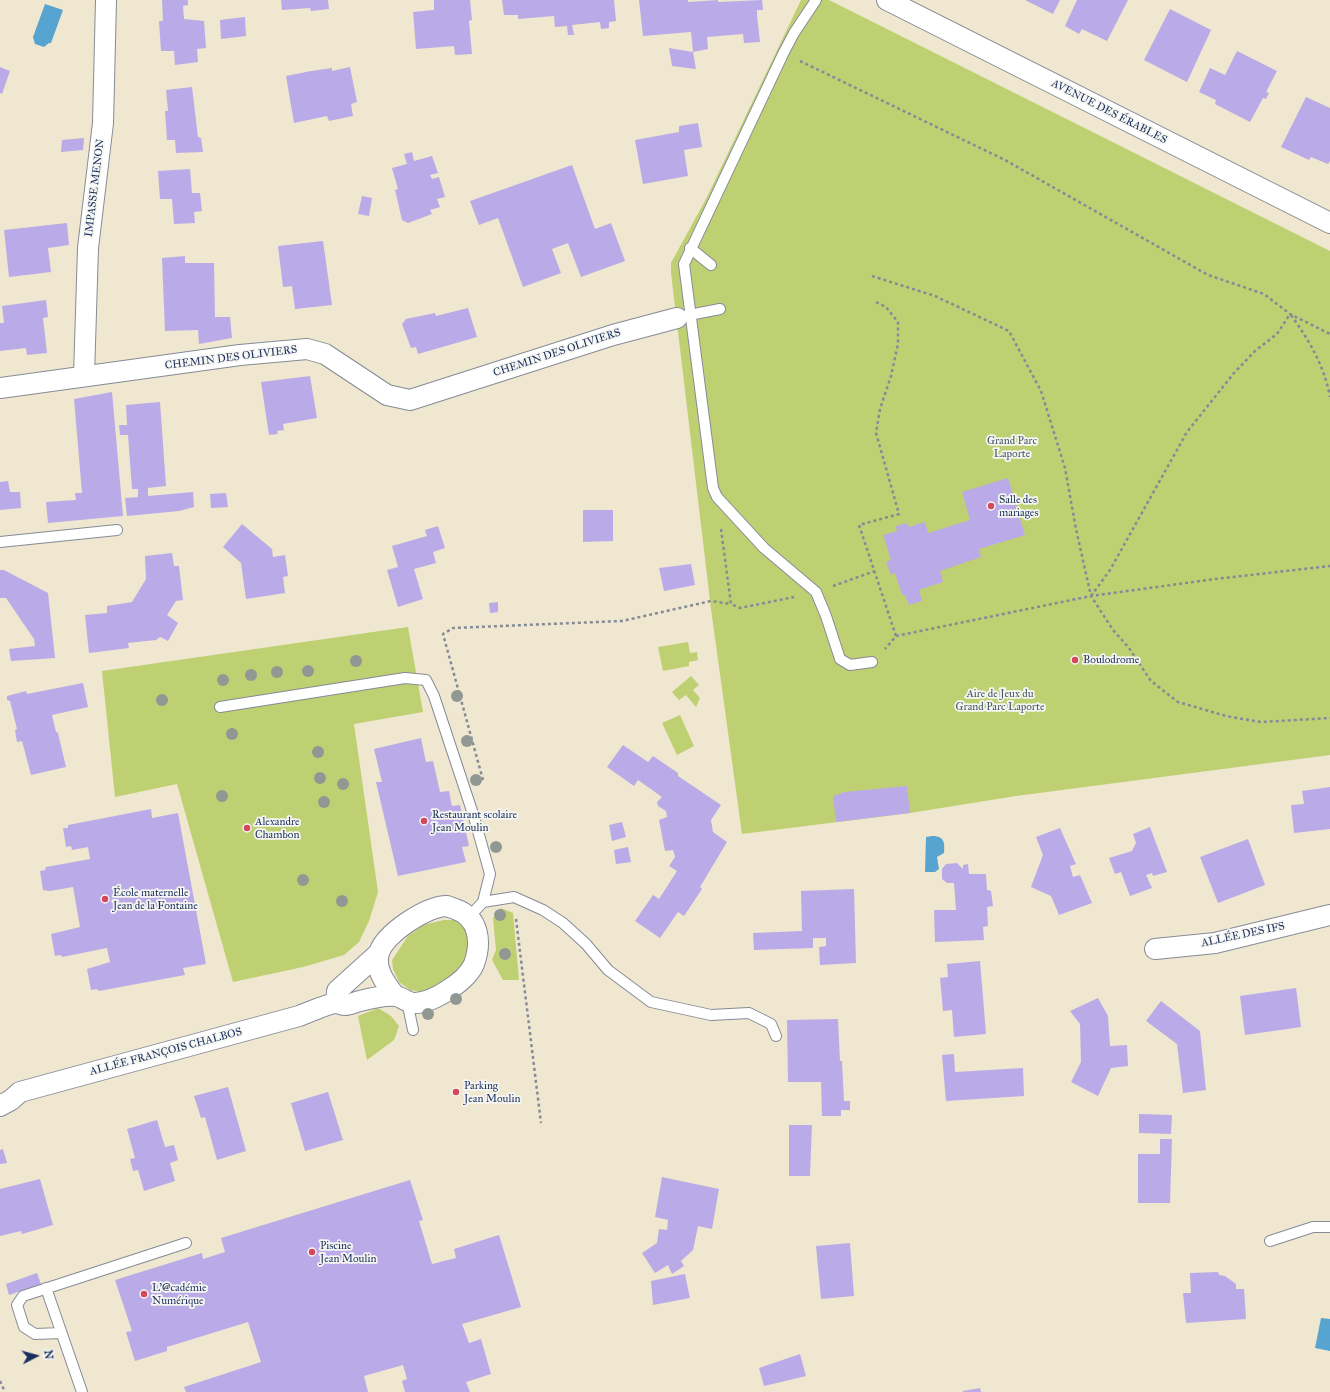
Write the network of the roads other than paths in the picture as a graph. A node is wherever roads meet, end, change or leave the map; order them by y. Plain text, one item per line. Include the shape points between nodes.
1 (106, 0) edge
2 (816, 0) edge
3 (887, 0) edge
4 (1330, 223) edge
5 (690, 248) junction
6 (711, 265) dead end
7 (720, 309) dead end
8 (683, 316) junction
9 (84, 376) junction
10 (0, 388) edge
11 (117, 530) dead end
12 (0, 542) edge
13 (872, 662) road end
14 (220, 707) dead end
15 (483, 902) junction
16 (1330, 916) edge
17 (469, 917) junction
18 (1156, 949) dead end
19 (379, 953) junction
20 (401, 998) junction
21 (336, 1003) junction
22 (414, 1030) dead end
23 (776, 1036) dead end
24 (0, 1106) edge
25 (1330, 1227) edge
26 (1270, 1241) dead end
27 (186, 1243) dead end
28 (46, 1288) junction
29 (61, 1333) junction
30 (82, 1392) edge

1 - 9 street, IMPASSE MENON via 103,123 88,248
2 - 5 lane via 783,54
3 - 4 street, AVENUE DES ÉRABLES
5 - 6 lane
5 - 8 lane via 684,264
7 - 8 lane
8 - 9 street, CHEMIN DES OLIVIERS via 612,335 410,400 387,395 325,354 307,350 240,355
8 - 13 lane via 713,488 717,497 764,548 813,588 826,616 840,659 850,665
9 - 10 street, CHEMIN DES OLIVIERS
11 - 12 lane
14 - 15 lane via 405,678 426,680 434,696 474,817 490,874
15 - 17 lane
15 - 23 lane via 514,897 543,910 563,923 586,944 608,970 652,1002 711,1015 749,1013 771,1024
16 - 18 street, ALLÉE DES IFS via 1215,943
17 - 19 street via 465,912 446,906 428,911 409,920 388,939
17 - 20 street via 478,930 479,950 472,969 454,988 433,997 413,1003
19 - 20 street via 379,968 383,981
19 - 21 street via 337,991
20 - 21 street, ALLÉE FRANÇOIS CHALBOS via 345,1005
20 - 22 lane
21 - 24 street, ALLÉE FRANÇOIS CHALBOS via 299,1016 20,1092
25 - 26 lane via 1313,1226
27 - 28 lane
28 - 29 lane
28 - 29 lane via 23,1296 17,1305 24,1327 35,1334
29 - 30 lane

